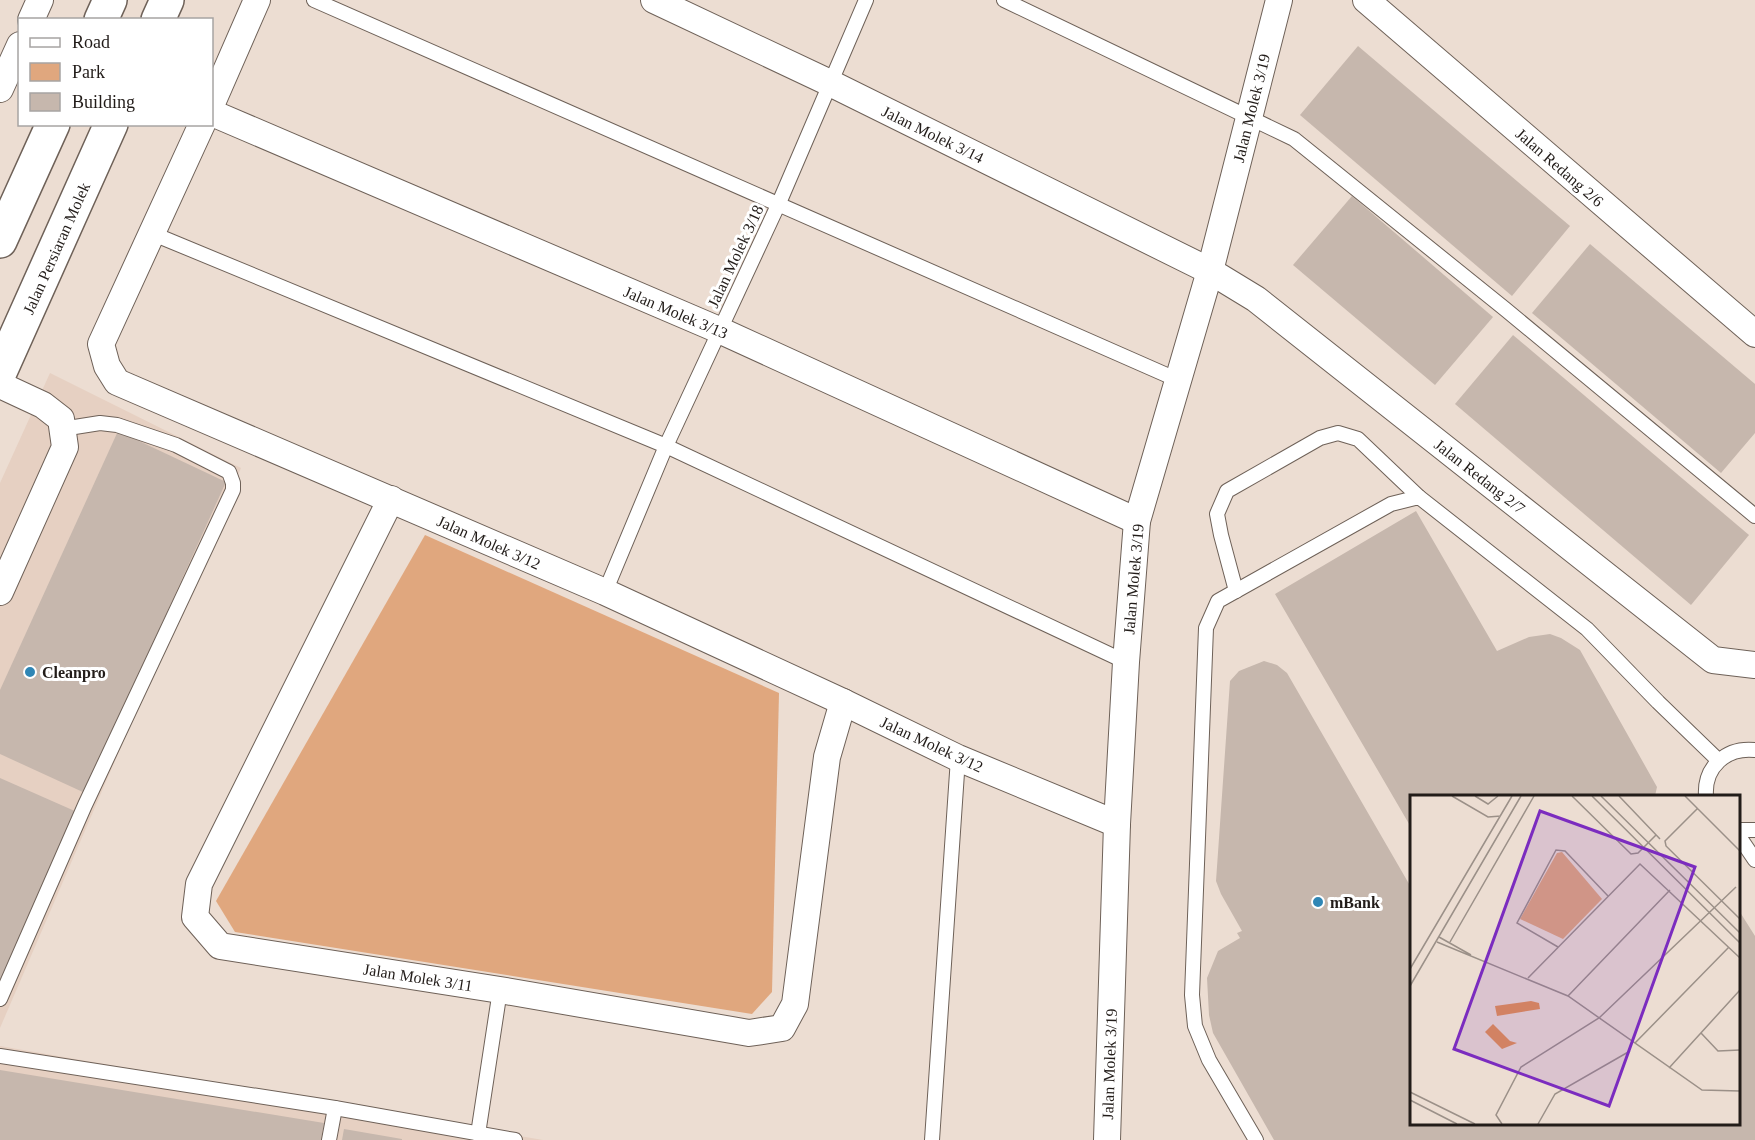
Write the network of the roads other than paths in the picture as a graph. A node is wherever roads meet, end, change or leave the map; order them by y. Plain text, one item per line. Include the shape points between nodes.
1 (40, 0) edge
2 (110, 0) edge
3 (167, 0) edge
4 (257, 0) edge
5 (314, 0) edge
6 (654, 0) edge
7 (866, 0) edge
8 (1004, 0) edge
9 (1279, 0) edge
10 (1366, 0) edge
11 (32, 18) edge
12 (102, 18) edge
13 (159, 18) edge
14 (18, 49) edge
15 (830, 83) junction
16 (0, 89) edge
17 (213, 101) edge
18 (213, 113) edge
19 (1248, 117) junction
20 (52, 126) edge
21 (110, 126) edge
22 (201, 126) edge
23 (779, 203) junction
24 (151, 233) junction
25 (0, 242) edge
26 (1210, 271) junction
27 (718, 330) junction
28 (1755, 334) edge
29 (0, 372) edge
30 (1178, 381) junction
31 (0, 385) edge
32 (62, 429) junction
33 (666, 446) junction
34 (1419, 497) junction
35 (391, 499) junction
36 (1755, 516) edge
37 (1137, 521) junction
38 (1236, 591) junction
39 (0, 592) edge
40 (605, 592) junction
41 (1126, 662) junction
42 (1755, 665) edge
43 (843, 702) junction
44 (1755, 750) edge
45 (958, 758) junction
46 (1718, 760) junction
47 (1706, 795) edge
48 (1117, 824) junction
49 (1755, 830) edge
50 (1740, 832) edge
51 (1740, 835) edge
52 (1755, 860) edge
53 (500, 990) junction
54 (0, 999) edge
55 (0, 1056) edge
56 (335, 1108) junction
57 (478, 1134) junction
58 (330, 1140) edge
59 (515, 1140) edge
60 (932, 1140) edge
61 (1107, 1140) edge
62 (1256, 1140) edge

1 - 11 street
2 - 12 main road
3 - 13 main road
4 - 17 street
5 - 23 lane
6 - 15 street, Jalan Molek 3/14
7 - 15 lane, Jalan Molek 3/18
8 - 19 lane
9 - 19 street, Jalan Molek 3/19
10 - 28 street, Jalan Redang 2/6
14 - 16 street
15 - 23 lane, Jalan Molek 3/18
15 - 26 street, Jalan Molek 3/14
18 - 27 street, Jalan Molek 3/13
19 - 26 street, Jalan Molek 3/19
19 - 36 lane via 1294,140
20 - 25 main road
21 - 29 main road, Jalan Persiaran Molek
22 - 24 street, Jalan Molek 3/12
23 - 27 lane, Jalan Molek 3/18
23 - 30 lane
24 - 33 lane
24 - 35 street, Jalan Molek 3/12 via 101,344 107,366 117,382
26 - 30 street, Jalan Molek 3/19
26 - 42 street, Jalan Redang 2/7 via 1256,299 1713,660
27 - 33 lane, Jalan Molek 3/18
27 - 37 street, Jalan Molek 3/13
30 - 37 street, Jalan Molek 3/19
31 - 32 street via 44,405 61,419
32 - 39 street via 65,447
32 - 54 lane via 100,423 117,425 176,445 229,472 233,490 85,805
33 - 40 lane, Jalan Molek 3/18
33 - 41 lane
34 - 38 lane via 1391,504
34 - 38 lane via 1358,439 1338,433 1320,438 1227,491 1217,514
34 - 46 lane via 1587,628
35 - 40 street, Jalan Molek 3/12
35 - 53 street, Jalan Molek 3/11 via 199,884 195,917 220,946
37 - 41 street, Jalan Molek 3/19
38 - 62 lane via 1218,601 1206,628 1192,995 1195,1026 1209,1060
40 - 43 street, Jalan Molek 3/12
41 - 48 street, Jalan Molek 3/19
43 - 45 street, Jalan Molek 3/12
43 - 53 street, Jalan Molek 3/11 via 827,757 795,1004 782,1028 748,1033
44 - 46 lane via 1744,748
45 - 48 street, Jalan Molek 3/12
45 - 60 lane
46 - 47 lane via 1708,776
48 - 61 street, Jalan Molek 3/19
49 - 50 lane
51 - 52 lane
53 - 57 lane
55 - 56 lane
56 - 57 lane
56 - 58 lane
57 - 59 lane

